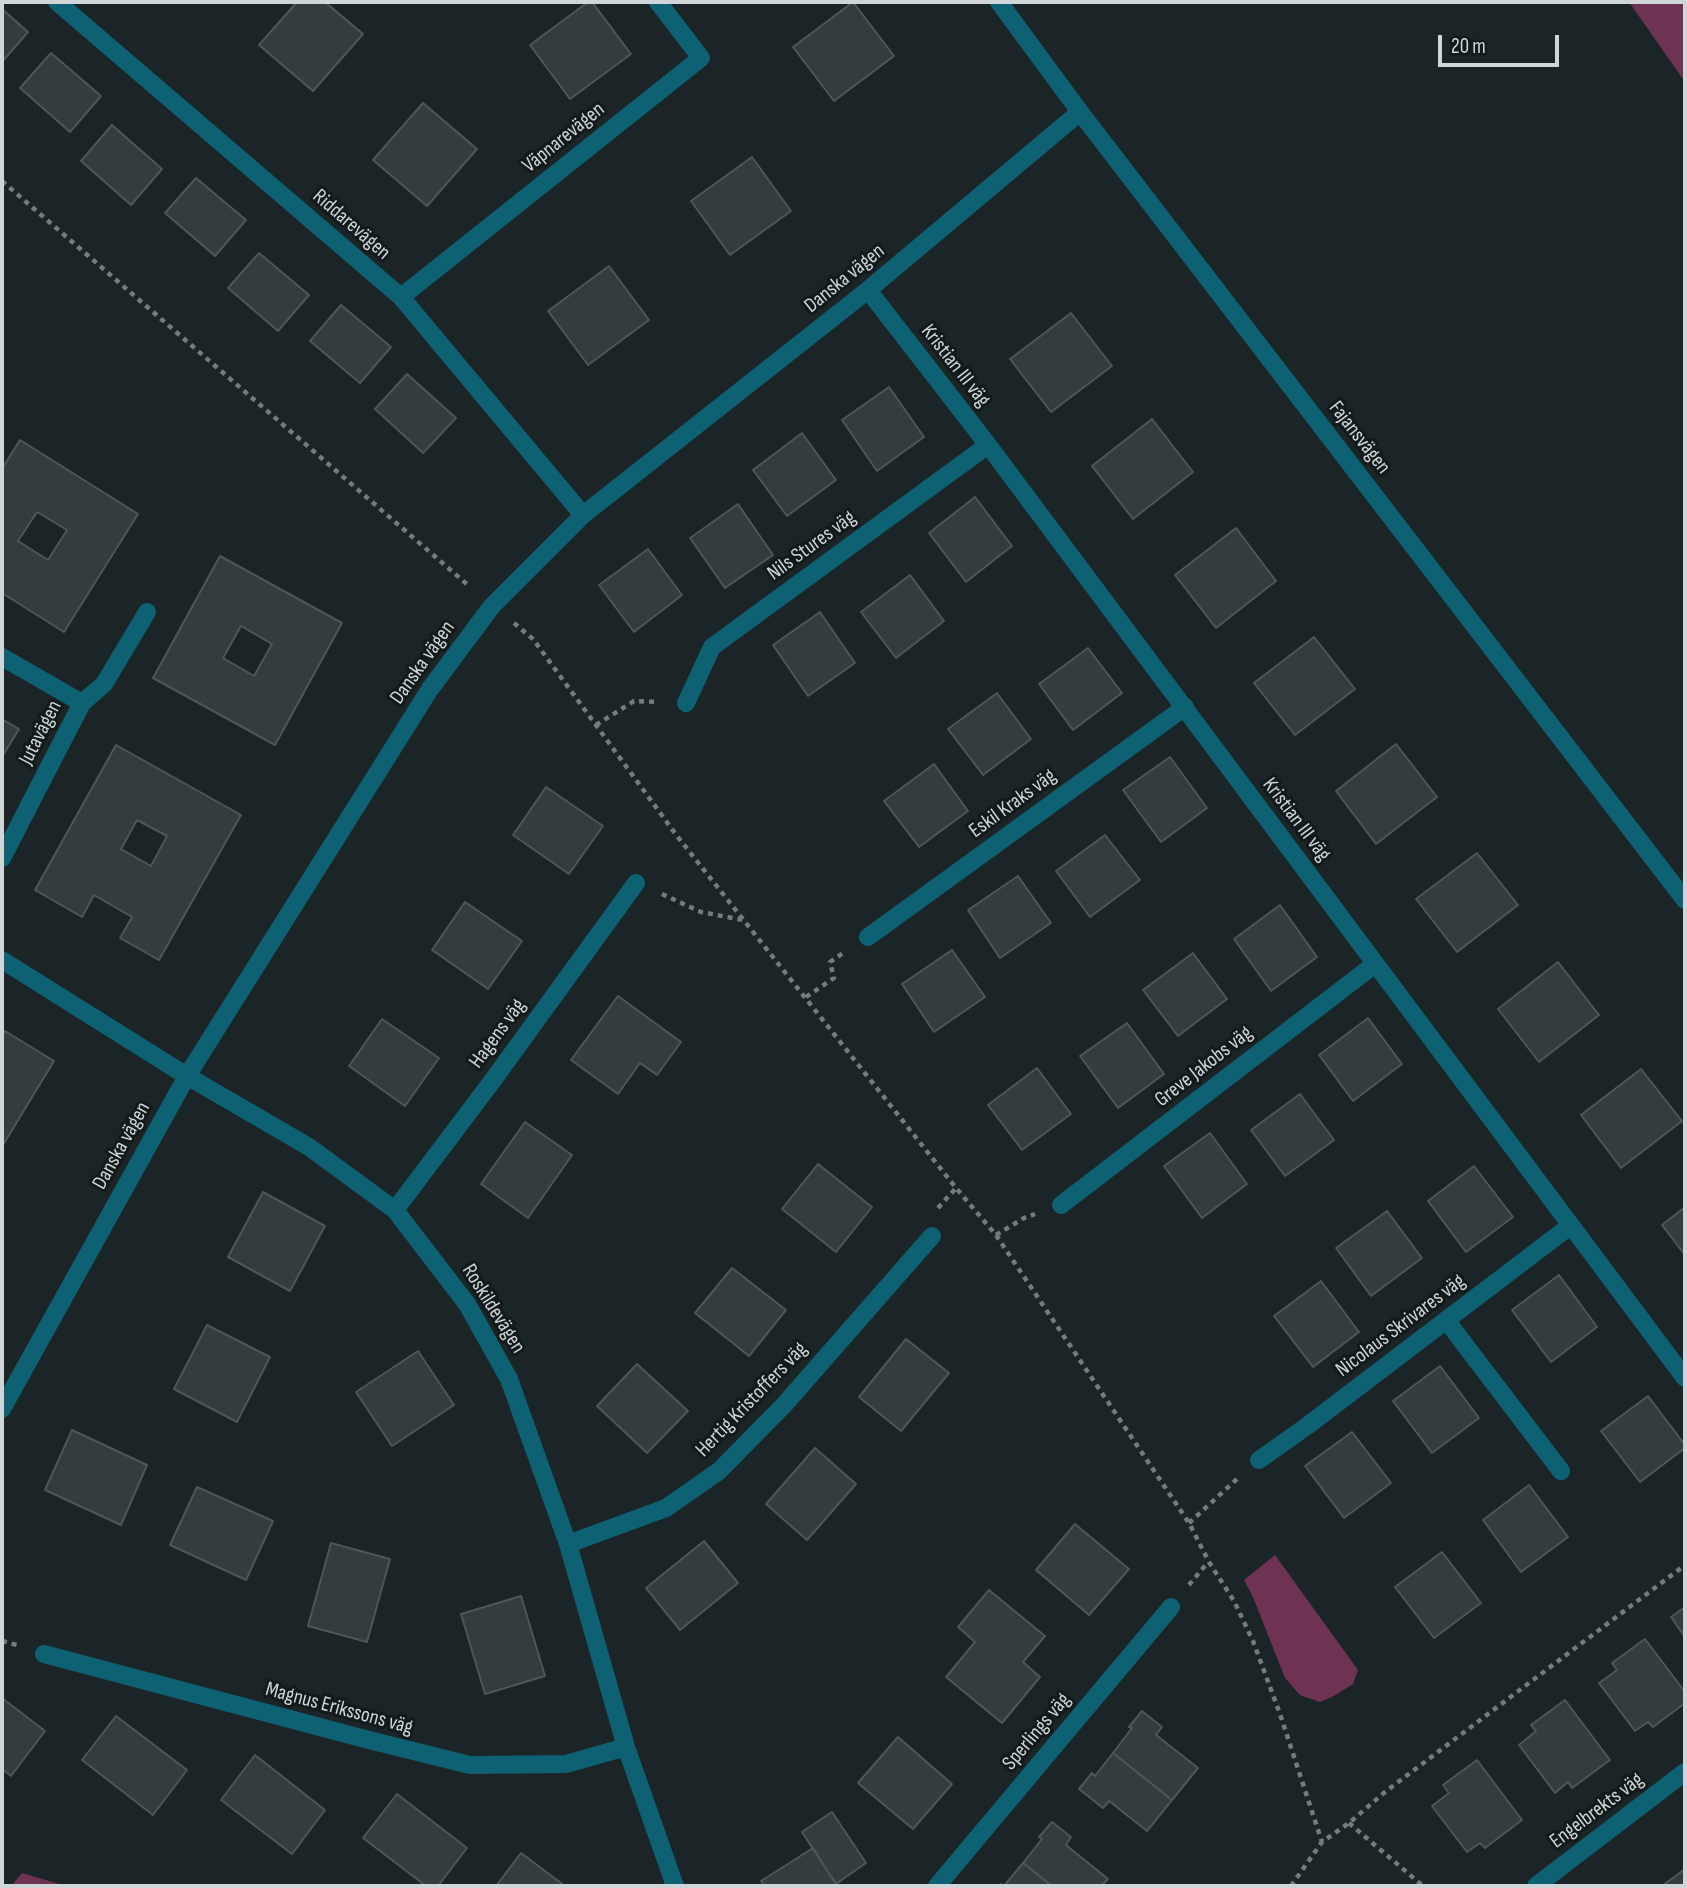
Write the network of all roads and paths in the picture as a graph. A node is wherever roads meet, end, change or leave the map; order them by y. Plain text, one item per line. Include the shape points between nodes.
1 (57, 2) edge
2 (658, 2) edge
3 (999, 2) edge
4 (1080, 112) junction
5 (2, 181) edge
6 (868, 290) junction
7 (401, 297) junction
8 (988, 446) junction
9 (583, 515) junction
10 (492, 606) junction
11 (147, 612) dead end
12 (2, 656) edge
13 (82, 703) junction
14 (686, 703) joint
15 (1185, 707) junction
16 (596, 725) junction
17 (2, 858) edge
18 (636, 883) joint
19 (1685, 900) edge
20 (743, 919) junction
21 (868, 937) joint
22 (2, 960) edge
23 (1375, 964) junction
24 (806, 997) junction
25 (187, 1076) junction
26 (1061, 1205) joint
27 (395, 1210) junction
28 (1570, 1226) junction
29 (996, 1235) junction
30 (932, 1236) dead end
31 (1446, 1320) junction
32 (1685, 1378) edge
33 (2, 1409) edge
34 (1259, 1460) joint
35 (1561, 1471) dead end
36 (1189, 1523) junction
37 (568, 1544) junction
38 (1685, 1565) edge
39 (1171, 1607) dead end
40 (44, 1654) dead end
41 (626, 1747) junction
42 (1685, 1772) edge
43 (1349, 1823) junction
44 (1322, 1842) junction
45 (675, 1886) edge
46 (937, 1886) edge
47 (1291, 1886) edge
48 (1423, 1886) edge
49 (1536, 1886) edge

1 - 7 street, Riddarevägen
2 - 7 street, Väpnarevägen via 701,58
3 - 4 street, Fajansvägen
4 - 6 street, Danska vägen
4 - 19 street, Fajansvägen
5 - 10 path
6 - 8 street, Kristian III väg
6 - 9 street, Danska vägen
7 - 9 street, Riddarevägen
8 - 14 street, Nils Stures väg via 712,647
8 - 15 street, Kristian III väg
9 - 10 street, Danska vägen
10 - 16 path via 533,639
10 - 25 street, Danska vägen via 430,690
11 - 13 street, Jutavägen via 104,684
12 - 13 street
13 - 17 street, Jutavägen
14 - 16 path via 634,701
15 - 21 street, Eskil Kraks väg
15 - 23 street, Kristian III väg
16 - 20 path
18 - 20 path via 701,912
18 - 27 street, Hagens väg
20 - 24 path
21 - 24 path via 830,961 834,978
22 - 25 street, Roskildevägen
23 - 26 street, Greve Jakobs väg
23 - 28 street, Kristian III väg
24 - 29 path
25 - 27 street, Roskildevägen via 309,1147
25 - 33 street, Danska vägen
26 - 29 path via 1024,1218
27 - 37 street, Roskildevägen via 467,1304 509,1379
28 - 31 street, Nicolaus Skrivares väg
28 - 32 street, Kristian III väg
29 - 36 path
30 - 37 street, Hertig Kristoffers väg via 784,1405 719,1471 666,1508
31 - 34 street, Nicolaus Skrivares väg
31 - 35 street
34 - 36 path
36 - 44 path via 1253,1641
37 - 41 street, Roskildevägen
38 - 43 path
39 - 46 street, Sperlings väg
40 - 41 street, Magnus Erikssons väg via 470,1765 566,1765
41 - 45 street, Roskildevägen
42 - 49 street, Engelbrekts väg
43 - 44 path
43 - 48 path
44 - 47 path

